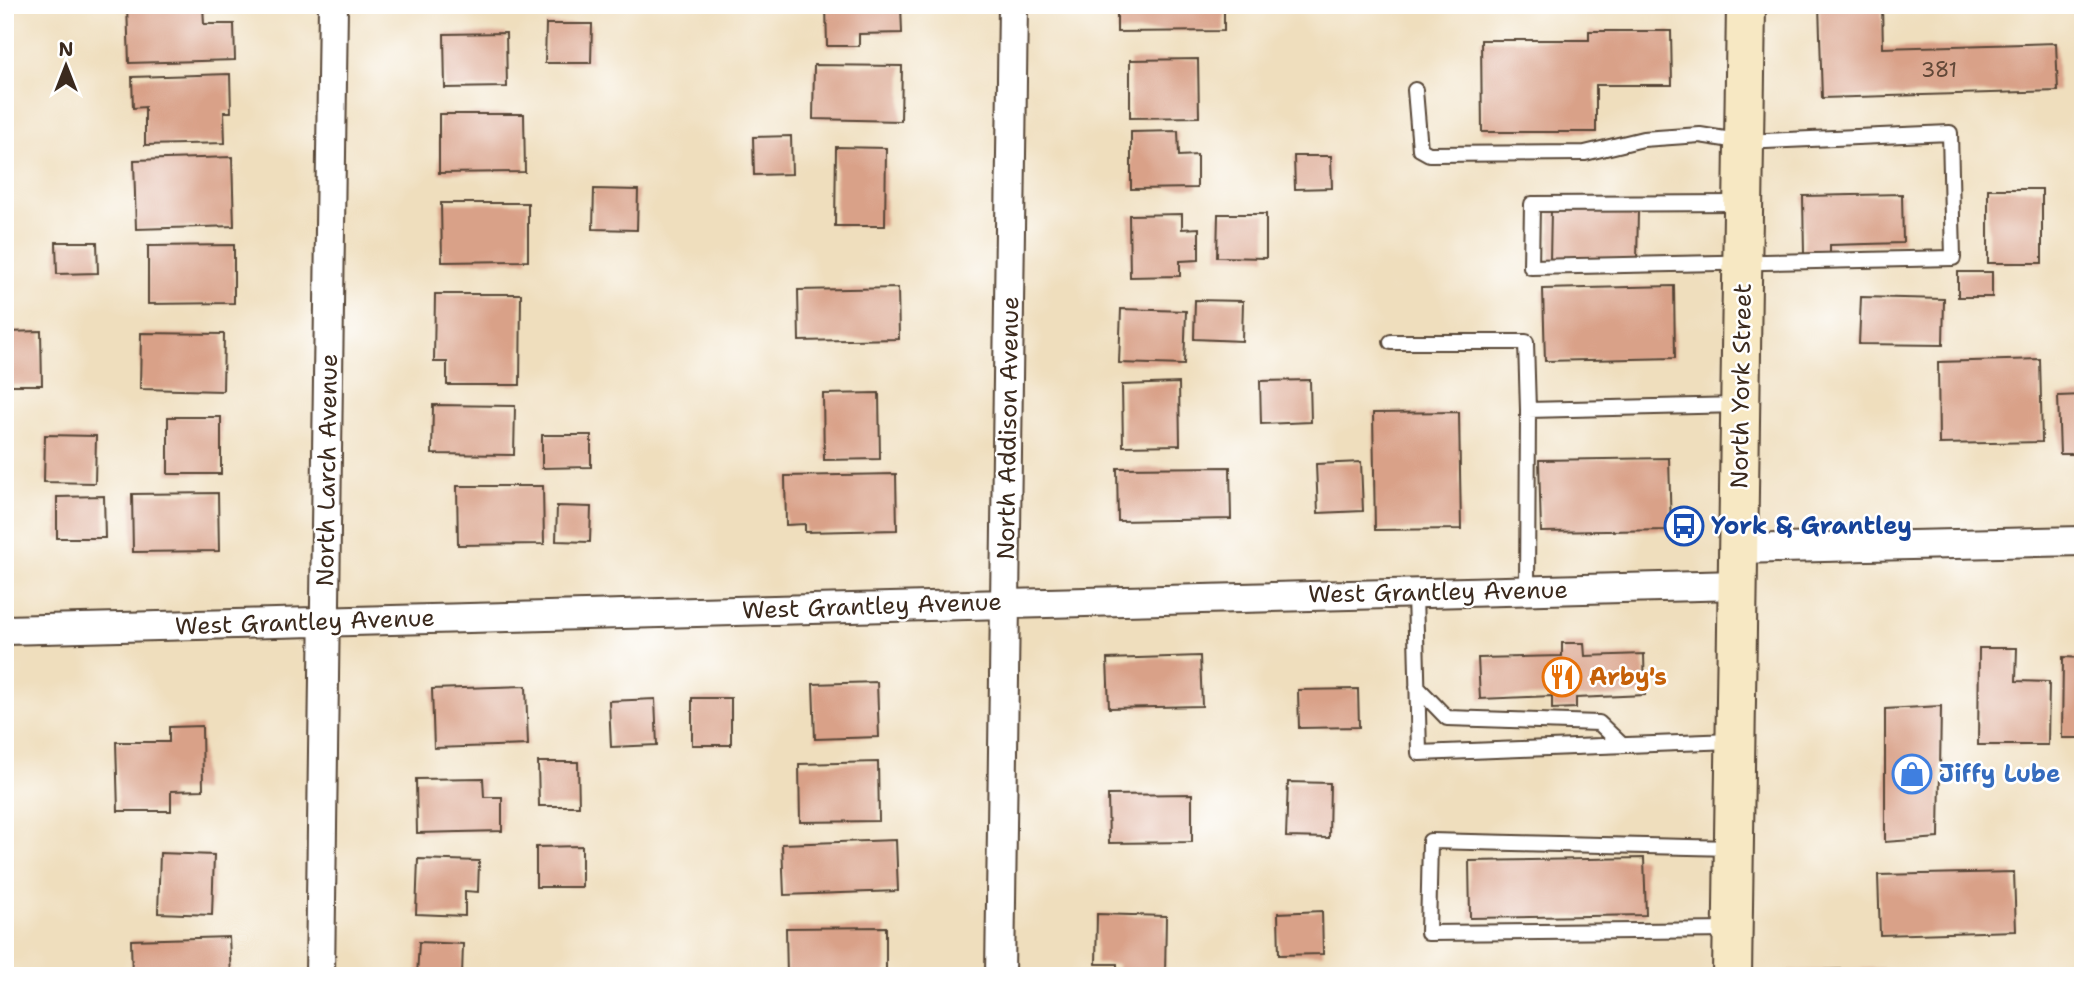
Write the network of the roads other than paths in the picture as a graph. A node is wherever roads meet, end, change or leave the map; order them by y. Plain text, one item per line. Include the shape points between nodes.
1 (333, 5) edge
2 (1013, 5) edge
3 (1746, 5) edge
4 (1415, 90) dead end
5 (1744, 142) junction
6 (1743, 203) junction
7 (1742, 261) junction
8 (1391, 342) dead end
9 (1740, 405) junction
10 (1528, 410) junction
11 (2083, 541) edge
12 (1738, 567) junction
13 (1527, 590) junction
14 (1415, 593) junction
15 (1006, 603) junction
16 (325, 621) junction
17 (5, 630) edge
18 (1417, 687) junction
19 (1736, 741) junction
20 (1622, 745) junction
21 (1734, 848) junction
22 (1733, 930) junction
23 (320, 976) edge
24 (1000, 976) edge
25 (1732, 976) edge

1 - 16 street, North Larch Avenue
2 - 15 street, North Addison Avenue
3 - 5 main road, North York Street
4 - 5 lane via 1416,135 1420,149 1429,154 1585,153 1643,139 1700,135
5 - 6 main road, North York Street
5 - 7 lane via 1950,133 1953,258
6 - 7 main road, North York Street
6 - 7 lane via 1532,204 1531,267
7 - 9 main road, North York Street
8 - 10 lane via 1526,342
9 - 10 lane
9 - 12 main road, North York Street
10 - 13 lane
11 - 12 street, West Grantley Avenue
12 - 13 street, West Grantley Avenue
12 - 19 main road, North York Street
13 - 14 street, West Grantley Avenue
14 - 15 street, West Grantley Avenue
14 - 18 lane
15 - 16 street, West Grantley Avenue
15 - 24 street, North Addison Avenue
16 - 17 street, West Grantley Avenue
16 - 23 street, North Larch Avenue
18 - 20 lane via 1447,718 1599,723
18 - 20 lane via 1419,753
19 - 20 lane
19 - 21 main road, North York Street
21 - 22 main road, North York Street
21 - 22 lane via 1430,841 1428,933
22 - 25 main road, North York Street

